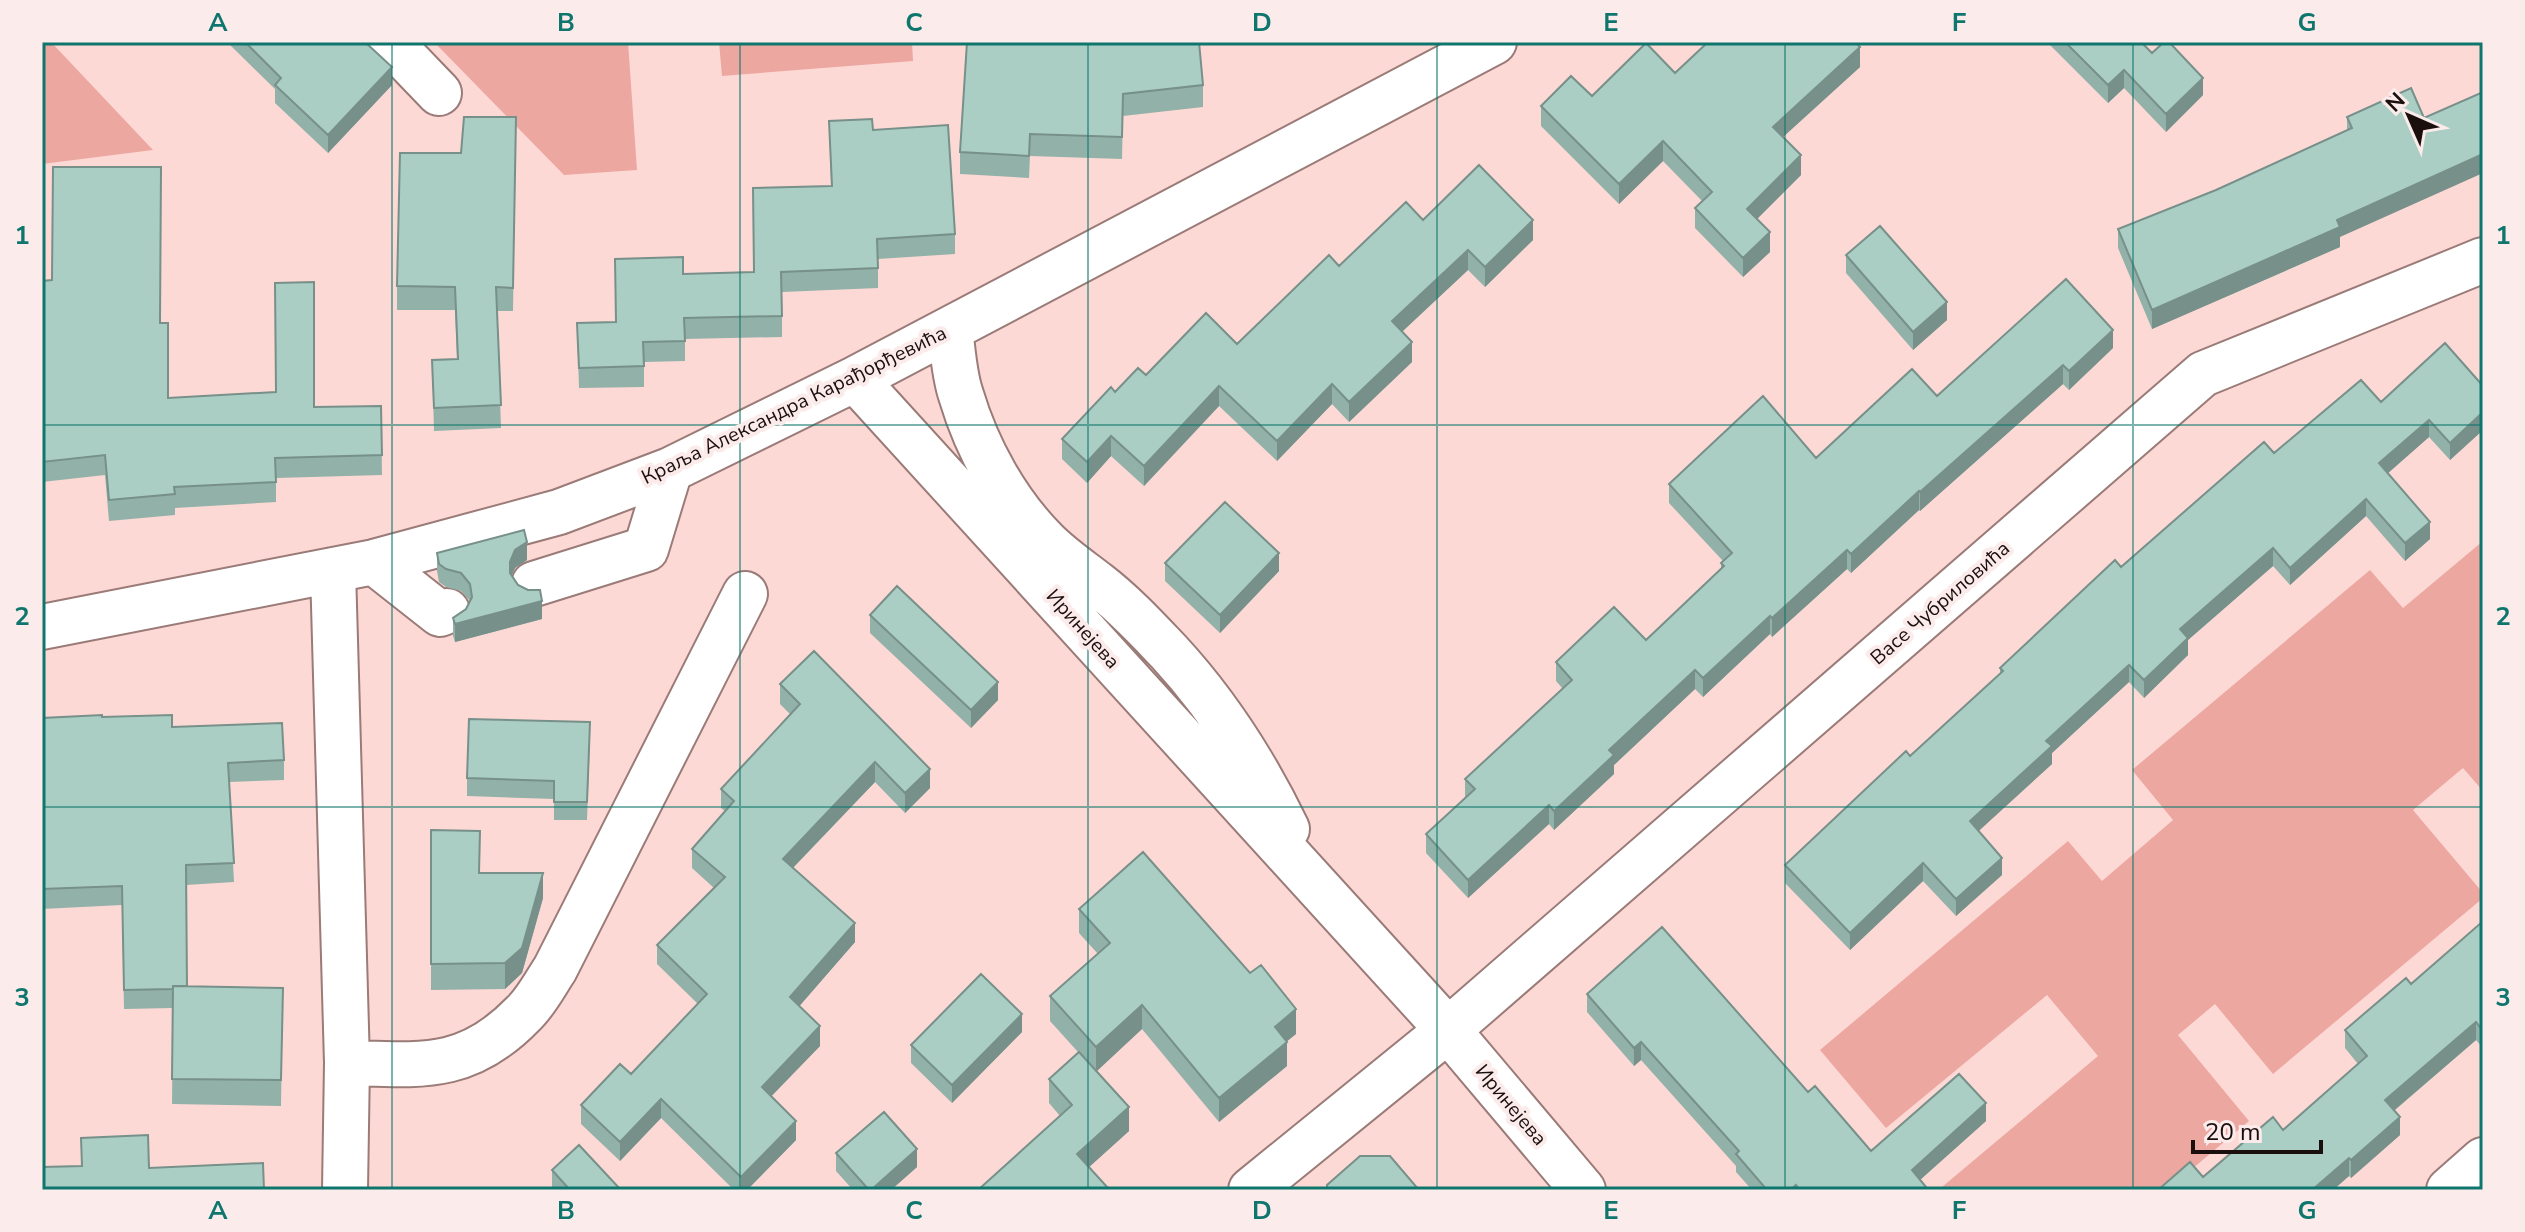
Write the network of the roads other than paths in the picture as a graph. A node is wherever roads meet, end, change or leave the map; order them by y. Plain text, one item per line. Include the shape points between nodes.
1 (390, 42) edge
2 (1494, 42) edge
3 (439, 93) dead end
4 (2483, 260) edge
5 (950, 329) junction
6 (855, 379) junction
7 (670, 470) junction
8 (353, 566) junction
9 (534, 584) dead end
10 (745, 594) dead end
11 (447, 611) dead end
12 (42, 627) edge
13 (1311, 878) junction
14 (1448, 1030) junction
15 (347, 1063) junction
16 (2483, 1160) edge
17 (345, 1190) edge
18 (1251, 1190) edge
19 (1583, 1190) edge
20 (2449, 1190) edge

1 - 3 street
2 - 5 street, Краља Александра Карађорђевића
4 - 14 street, Васе Чубриловића via 2203,374
5 - 6 street, Краља Александра Карађорђевића
5 - 13 street, Иринејева via 960,393 1004,490 1045,541 1129,611 1208,699 1268,790
6 - 7 street, Краља Александра Карађорђевића
6 - 13 street, Иринејева
7 - 8 street, Краља Александра Карађорђевића via 559,512
7 - 9 street via 646,549
8 - 11 street via 440,614
8 - 12 street, Краља Александра Карађорђевића
8 - 15 street
10 - 15 street via 555,969 525,1013 482,1049 454,1060
13 - 14 street, Иринејева
14 - 18 street, Васе Чубриловића
14 - 19 street, Иринејева
15 - 17 street
16 - 20 street

